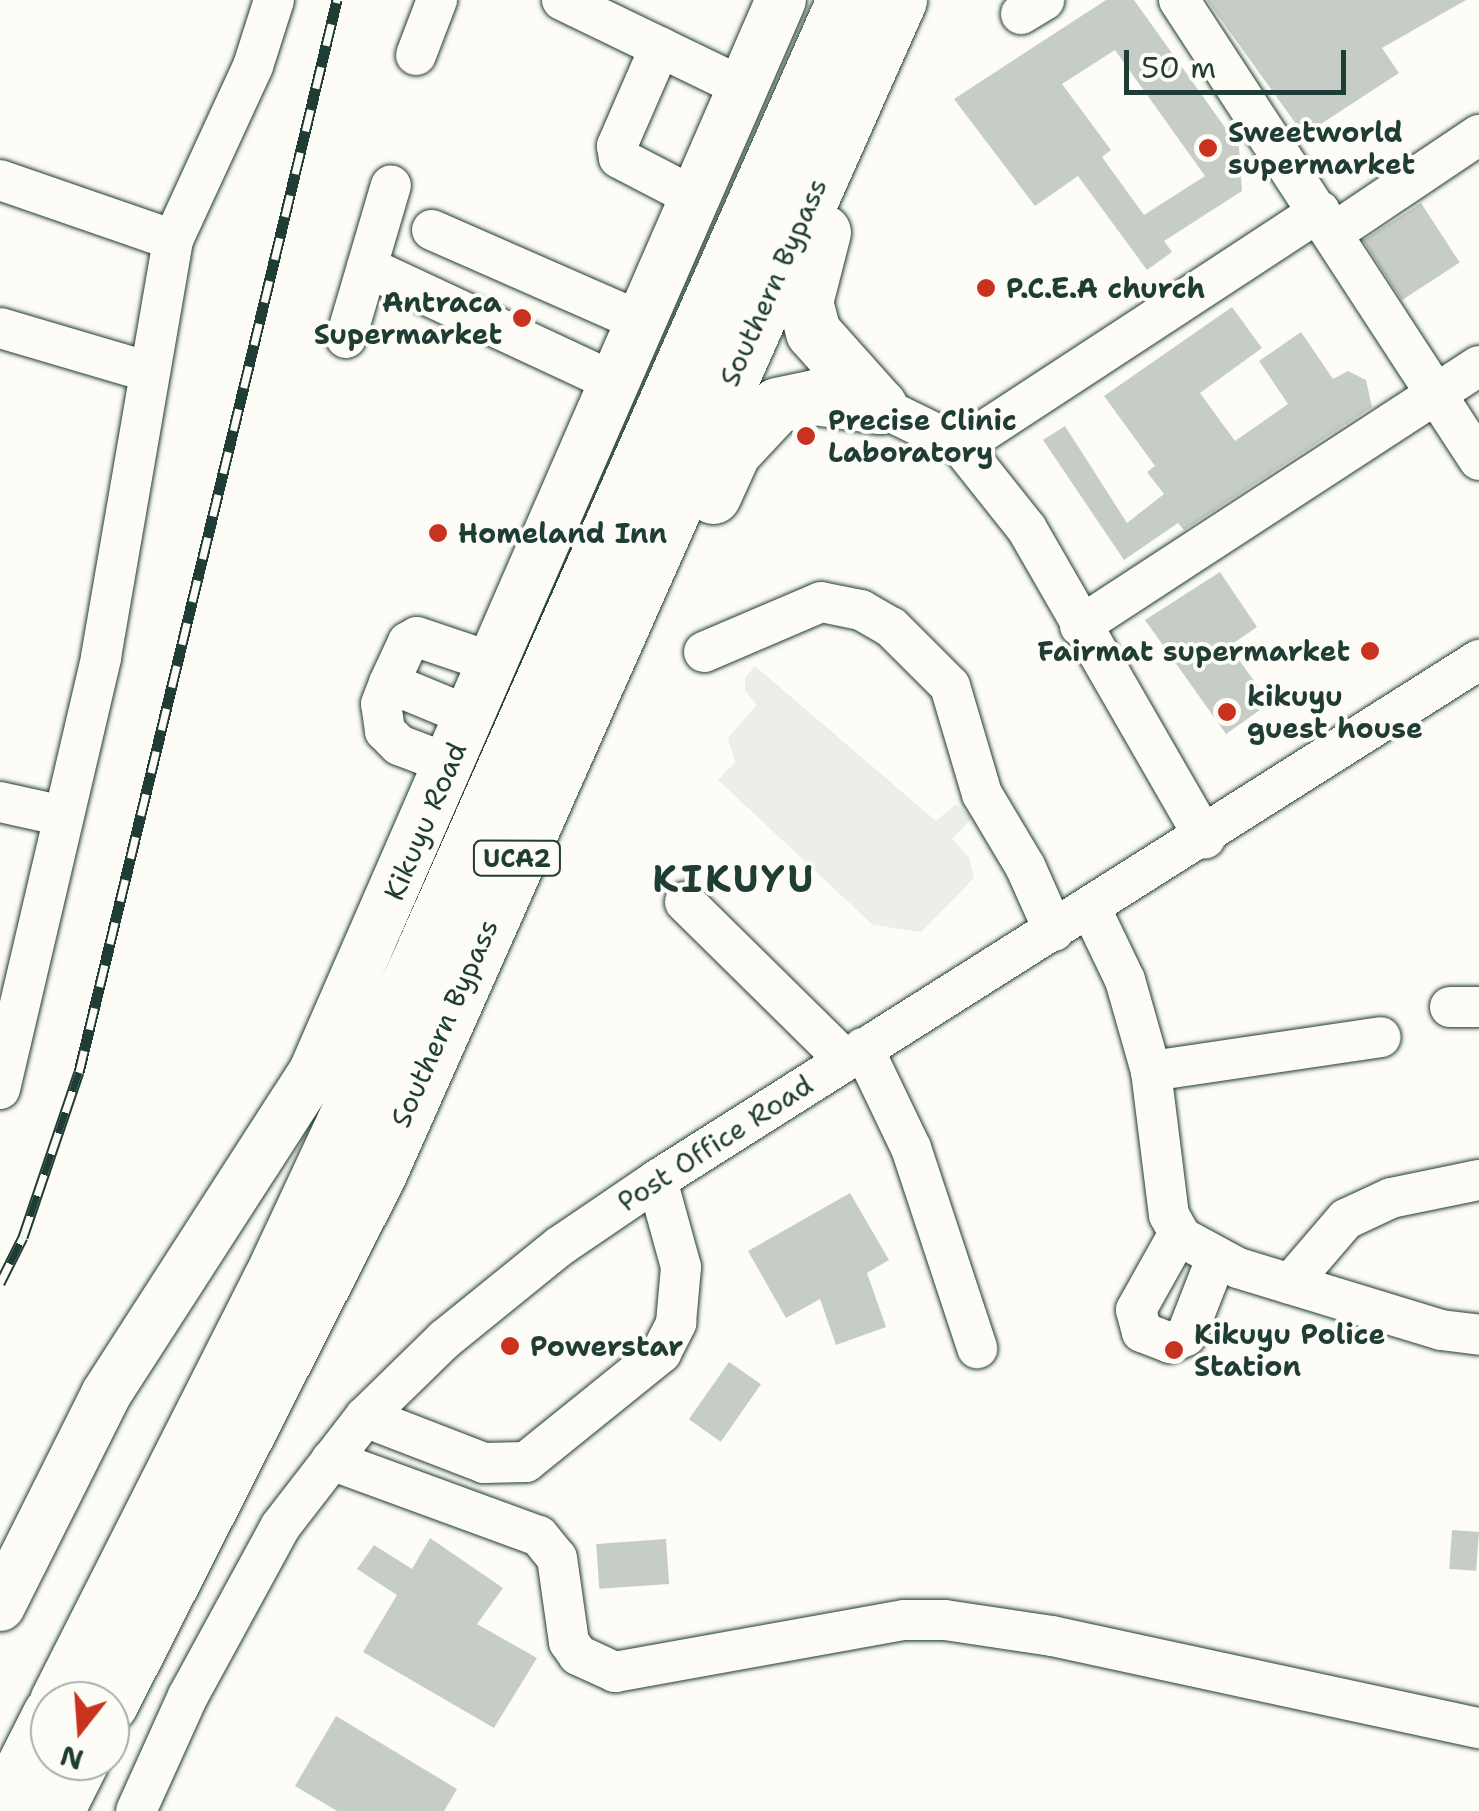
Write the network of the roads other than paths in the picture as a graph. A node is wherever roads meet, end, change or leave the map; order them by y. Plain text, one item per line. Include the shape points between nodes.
1 (274, 0) edge
2 (437, 0) edge
3 (562, 0) edge
4 (781, 0) edge
5 (844, 0) edge
6 (899, 0) edge
7 (918, 0) edge
8 (1179, 0) edge
9 (660, 48) junction
10 (416, 56) dead end
11 (742, 87) junction
12 (1479, 135) edge
13 (0, 180) edge
14 (391, 185) dead end
15 (694, 196) junction
16 (1326, 222) junction
17 (432, 230) dead end
18 (173, 240) junction
19 (367, 267) junction
20 (574, 292) junction
21 (639, 321) junction
22 (0, 328) edge
23 (346, 338) dead end
24 (541, 348) junction
25 (1479, 366) edge
26 (146, 371) junction
27 (612, 382) junction
28 (1436, 393) junction
29 (879, 406) junction
30 (961, 446) junction
31 (1479, 460) edge
32 (1080, 626) junction
33 (704, 652) dead end
34 (491, 662) junction
35 (1476, 673) edge
36 (389, 683) junction
37 (469, 716) junction
38 (449, 764) junction
39 (0, 802) edge
40 (63, 816) junction
41 (535, 818) junction
42 (1205, 839) junction
43 (685, 902) dead end
44 (1090, 907) junction
45 (1054, 931) junction
46 (6, 1021) edge
47 (1382, 1037) dead end
48 (854, 1054) junction
49 (1151, 1071) junction
50 (0, 1089) edge
51 (657, 1180) junction
52 (1479, 1180) edge
53 (1179, 1233) junction
54 (1216, 1259) junction
55 (1290, 1284) junction
56 (1479, 1335) edge
57 (977, 1348) dead end
58 (365, 1416) junction
59 (331, 1460) junction
60 (0, 1606) edge
61 (66, 1681) edge
62 (122, 1681) edge
63 (1479, 1728) edge
64 (30, 1753) edge
65 (72, 1781) edge
66 (0, 1811) edge
67 (56, 1811) edge
68 (136, 1811) edge

1 - 18 street via 253,66
2 - 10 street
3 - 9 street
4 - 11 main road, Kikuyu Road
5 - 61 highway, Southern Bypass / UCA2 via 417,964 271,1278
6 - 41 highway, Southern Bypass / UCA2
7 - 29 highway via 911,46 816,247 805,302 828,354
8 - 16 street
9 - 11 street
9 - 15 street via 616,146 619,158
11 - 15 main road, Kikuyu Road
12 - 16 street
13 - 18 street
14 - 19 street
15 - 21 main road, Kikuyu Road
16 - 28 street
16 - 30 street
17 - 20 street
18 - 26 street
19 - 23 street
19 - 24 street
20 - 21 street
20 - 24 street via 549,314
21 - 27 main road, Kikuyu Road
22 - 26 street
24 - 27 street
25 - 28 street
26 - 40 street via 111,606
27 - 34 main road, Kikuyu Road
28 - 31 street
28 - 32 street
29 - 30 street
29 - 41 highway via 814,397 777,405 761,417 733,452 591,784 578,802
30 - 32 street via 1027,529
32 - 42 street
33 - 45 street via 822,602 861,610 890,627 950,686 982,794 1026,866
34 - 36 street via 417,638 408,642
34 - 37 main road, Kikuyu Road
35 - 42 street, Post Office Road
36 - 37 street
36 - 38 street via 381,704 385,730 399,745
37 - 38 main road, Kikuyu Road
38 - 60 main road, Kikuyu Road via 314,1071 106,1394
39 - 40 street
40 - 46 street
41 - 62 highway, Southern Bypass / UCA2 via 379,1173
42 - 44 street, Post Office Road
43 - 48 street
44 - 45 street, Post Office Road
44 - 49 street via 1125,980
45 - 48 street, Post Office Road
46 - 50 street
47 - 49 street
48 - 51 street, Post Office Road
48 - 57 street via 910,1148
49 - 53 street via 1166,1199
51 - 58 street, Post Office Road via 560,1246 445,1339
51 - 58 street via 682,1268 676,1323 660,1353 526,1462 484,1463
52 - 55 street via 1391,1198 1346,1219
53 - 54 street
53 - 54 street via 1136,1310 1142,1332 1170,1343 1186,1336
54 - 55 street
55 - 56 street via 1441,1330
58 - 59 street, Post Office Road
59 - 63 street via 539,1536 556,1558 569,1642 578,1655 614,1672 904,1620 945,1620 1052,1636
59 - 68 street, Post Office Road via 280,1527 243,1593
64 - 66 highway
65 - 67 highway

